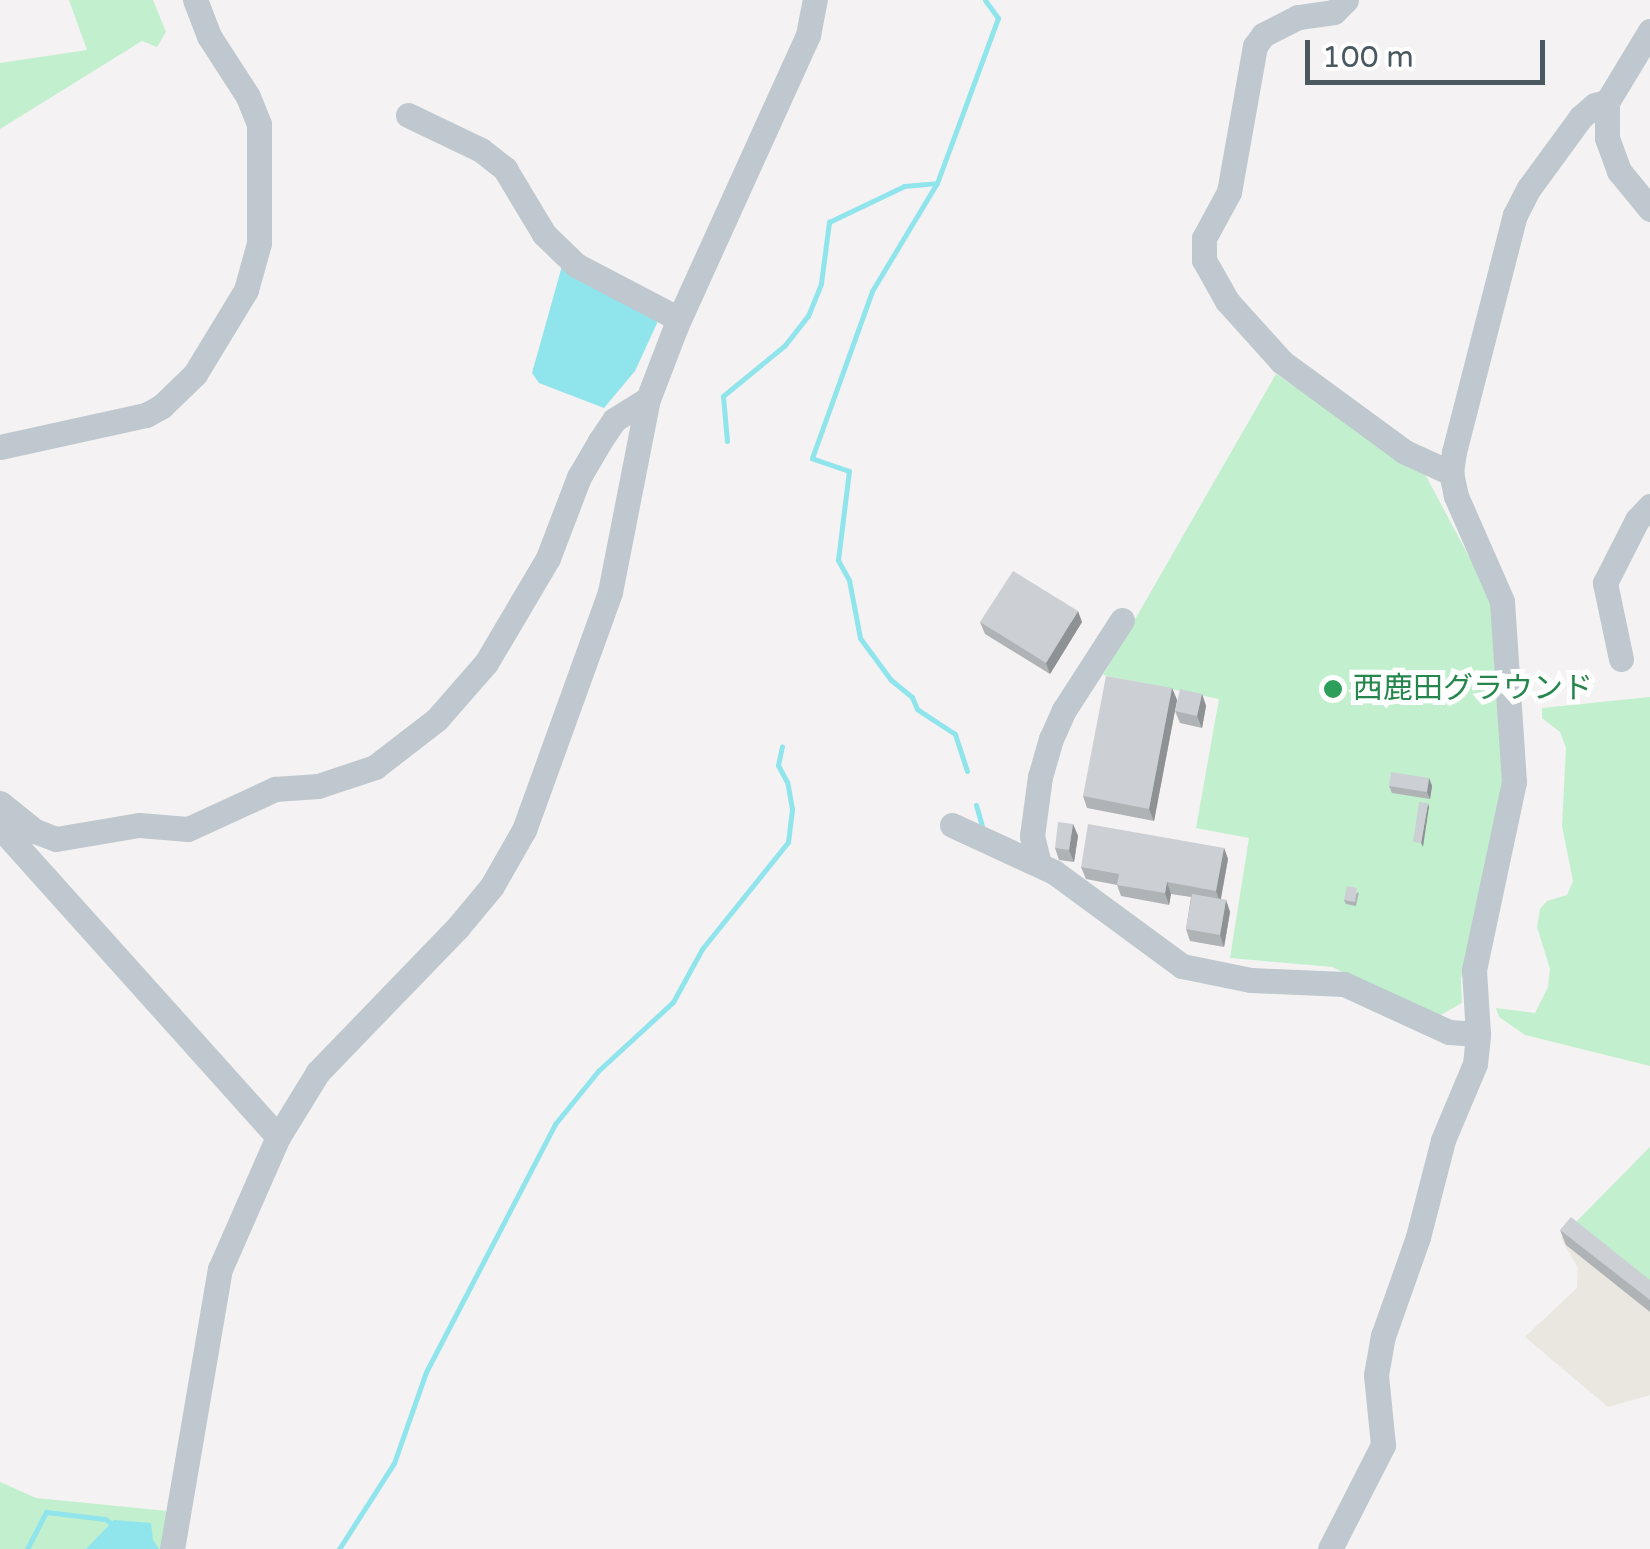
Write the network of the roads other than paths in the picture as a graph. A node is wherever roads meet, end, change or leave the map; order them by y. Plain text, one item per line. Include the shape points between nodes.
1 (196, 0) edge
2 (815, 0) edge
3 (1345, 0) edge
4 (1650, 31) edge
5 (1607, 102) junction
6 (408, 115) dead end
7 (1650, 209) edge
8 (679, 319) junction
9 (648, 398) junction
10 (0, 447) edge
11 (1450, 473) junction
12 (1650, 506) edge
13 (1122, 620) dead end
14 (1621, 659) dead end
15 (0, 803) edge
16 (952, 825) dead end
17 (0, 827) edge
18 (1039, 864) junction
19 (1478, 1034) junction
20 (278, 1137) junction
21 (172, 1549) edge
22 (1330, 1549) edge

1 - 10 street via 259,124 259,243 246,290 196,374 162,406
2 - 8 street via 808,35
3 - 11 street via 1334,12 1298,17 1255,46 1229,192 1204,238 1204,260 1227,301 1282,362 1405,452
4 - 5 street
5 - 7 street via 1607,138 1620,171
5 - 11 street via 1581,117 1516,215
6 - 8 street via 505,169 544,234 576,265
8 - 9 street
9 - 15 street via 614,420 600,441 548,558 486,663 438,720 375,767 318,786 275,789 188,829 139,824 56,839
9 - 20 street via 610,592 524,830 492,886 318,1072
11 - 19 street via 1502,601 1513,725 1514,782 1474,970
12 - 14 street via 1605,583
13 - 18 street via 1051,739 1032,836
16 - 18 street
17 - 20 street
18 - 19 street via 1182,966 1251,980 1344,984 1449,1032
19 - 22 street via 1475,1064 1443,1140 1382,1336 1376,1374 1382,1445
20 - 21 street via 210,1303

